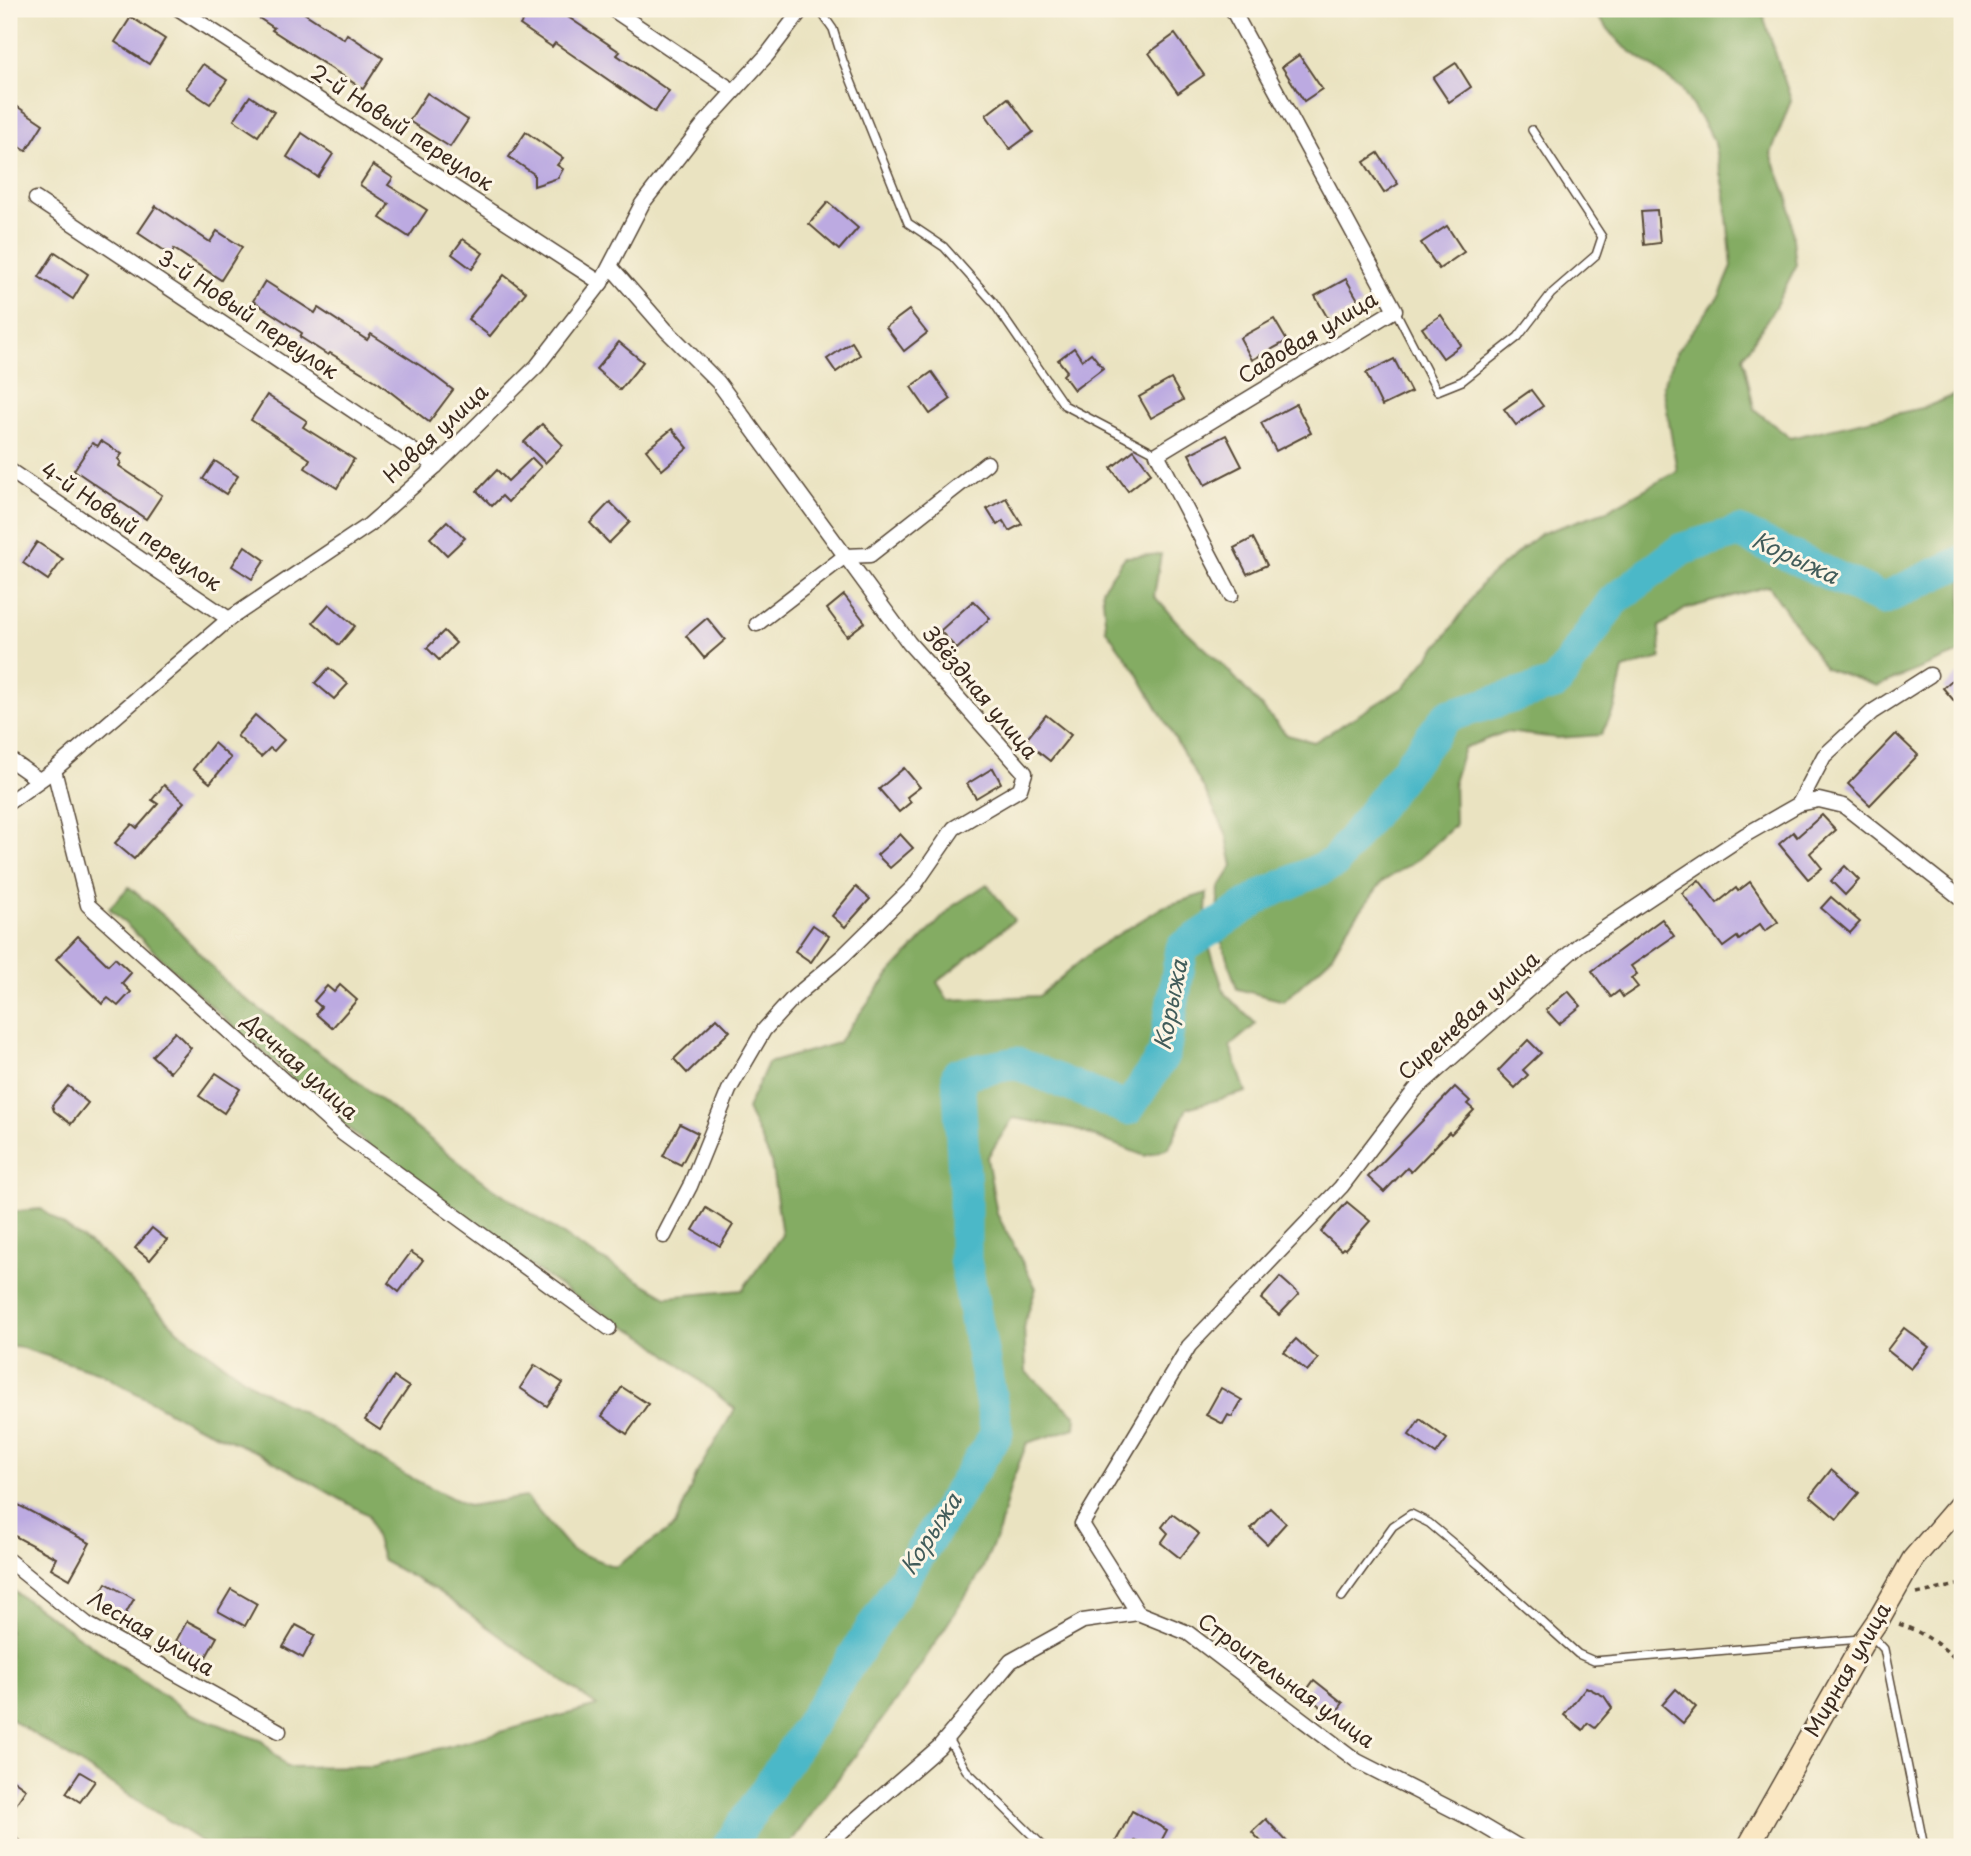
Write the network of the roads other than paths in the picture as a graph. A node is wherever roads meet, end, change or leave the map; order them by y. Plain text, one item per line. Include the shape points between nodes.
1 (179, 9) edge
2 (612, 9) edge
3 (802, 9) edge
4 (819, 9) edge
5 (1232, 9) edge
6 (732, 90) junction
7 (1532, 130) dead end
8 (36, 199) dead end
9 (611, 267) junction
10 (601, 283) junction
11 (1395, 310) junction
12 (1157, 454) junction
13 (987, 463) dead end
14 (436, 466) junction
15 (9, 470) edge
16 (845, 556) junction
17 (1231, 595) dead end
18 (229, 618) junction
19 (757, 624) dead end
20 (1930, 675) dead end
21 (9, 759) edge
22 (54, 770) junction
23 (38, 780) junction
24 (9, 802) edge
25 (1799, 804) junction
26 (1962, 899) edge
27 (664, 1236) dead end
28 (609, 1328) dead end
29 (1962, 1502) edge
30 (9, 1561) edge
31 (1342, 1597) dead end
32 (1138, 1613) junction
33 (1876, 1622) junction
34 (279, 1731) dead end
35 (947, 1737) junction
36 (9, 1842) edge
37 (16, 1847) edge
38 (824, 1847) edge
39 (1044, 1847) edge
40 (1519, 1847) edge
41 (1748, 1847) edge
42 (1924, 1847) edge

1 - 10 street, 2-й Новый переулок
2 - 6 street
3 - 6 street, Новая улица
4 - 12 lane via 833,29 908,223 944,247 993,302 1064,405
5 - 11 street, Садовая улица
6 - 9 street, Новая улица via 642,204
7 - 11 lane via 1602,237 1596,255 1551,294 1518,337 1462,381 1437,391
8 - 14 street, 3-й Новый переулок
9 - 10 street, Новая улица
9 - 16 street, Звёздная улица via 718,382
10 - 14 street, Новая улица via 537,366
11 - 12 street, Садовая улица
12 - 17 street
13 - 16 street via 870,555
14 - 18 street, Новая улица via 369,526
15 - 18 street, 4-й Новый переулок
16 - 19 street
16 - 27 street, Звёздная улица via 909,643 1025,773 1020,789 954,828 914,886 764,1030 730,1090
18 - 22 street, Новая улица
20 - 25 street via 1872,712 1824,756
21 - 23 street
22 - 23 street, Новая улица
22 - 28 street, Дачная улица via 88,905 342,1133
23 - 24 street, Новая улица
25 - 26 street, Сиреневая улица via 1819,800 1844,806
25 - 32 street, Сиреневая улица via 1579,945 1425,1081 1341,1187 1189,1346 1082,1524
29 - 33 street, Мирная улица via 1913,1559
30 - 34 street, Лесная улица via 87,1624
31 - 33 lane via 1393,1526 1411,1514 1429,1523 1578,1654 1594,1661
32 - 35 street via 1083,1621 1011,1661
32 - 40 street, Строительная улица via 1188,1633 1357,1761
33 - 41 street, Мирная улица
33 - 42 lane
35 - 38 street
35 - 39 lane via 965,1770
36 - 37 street

